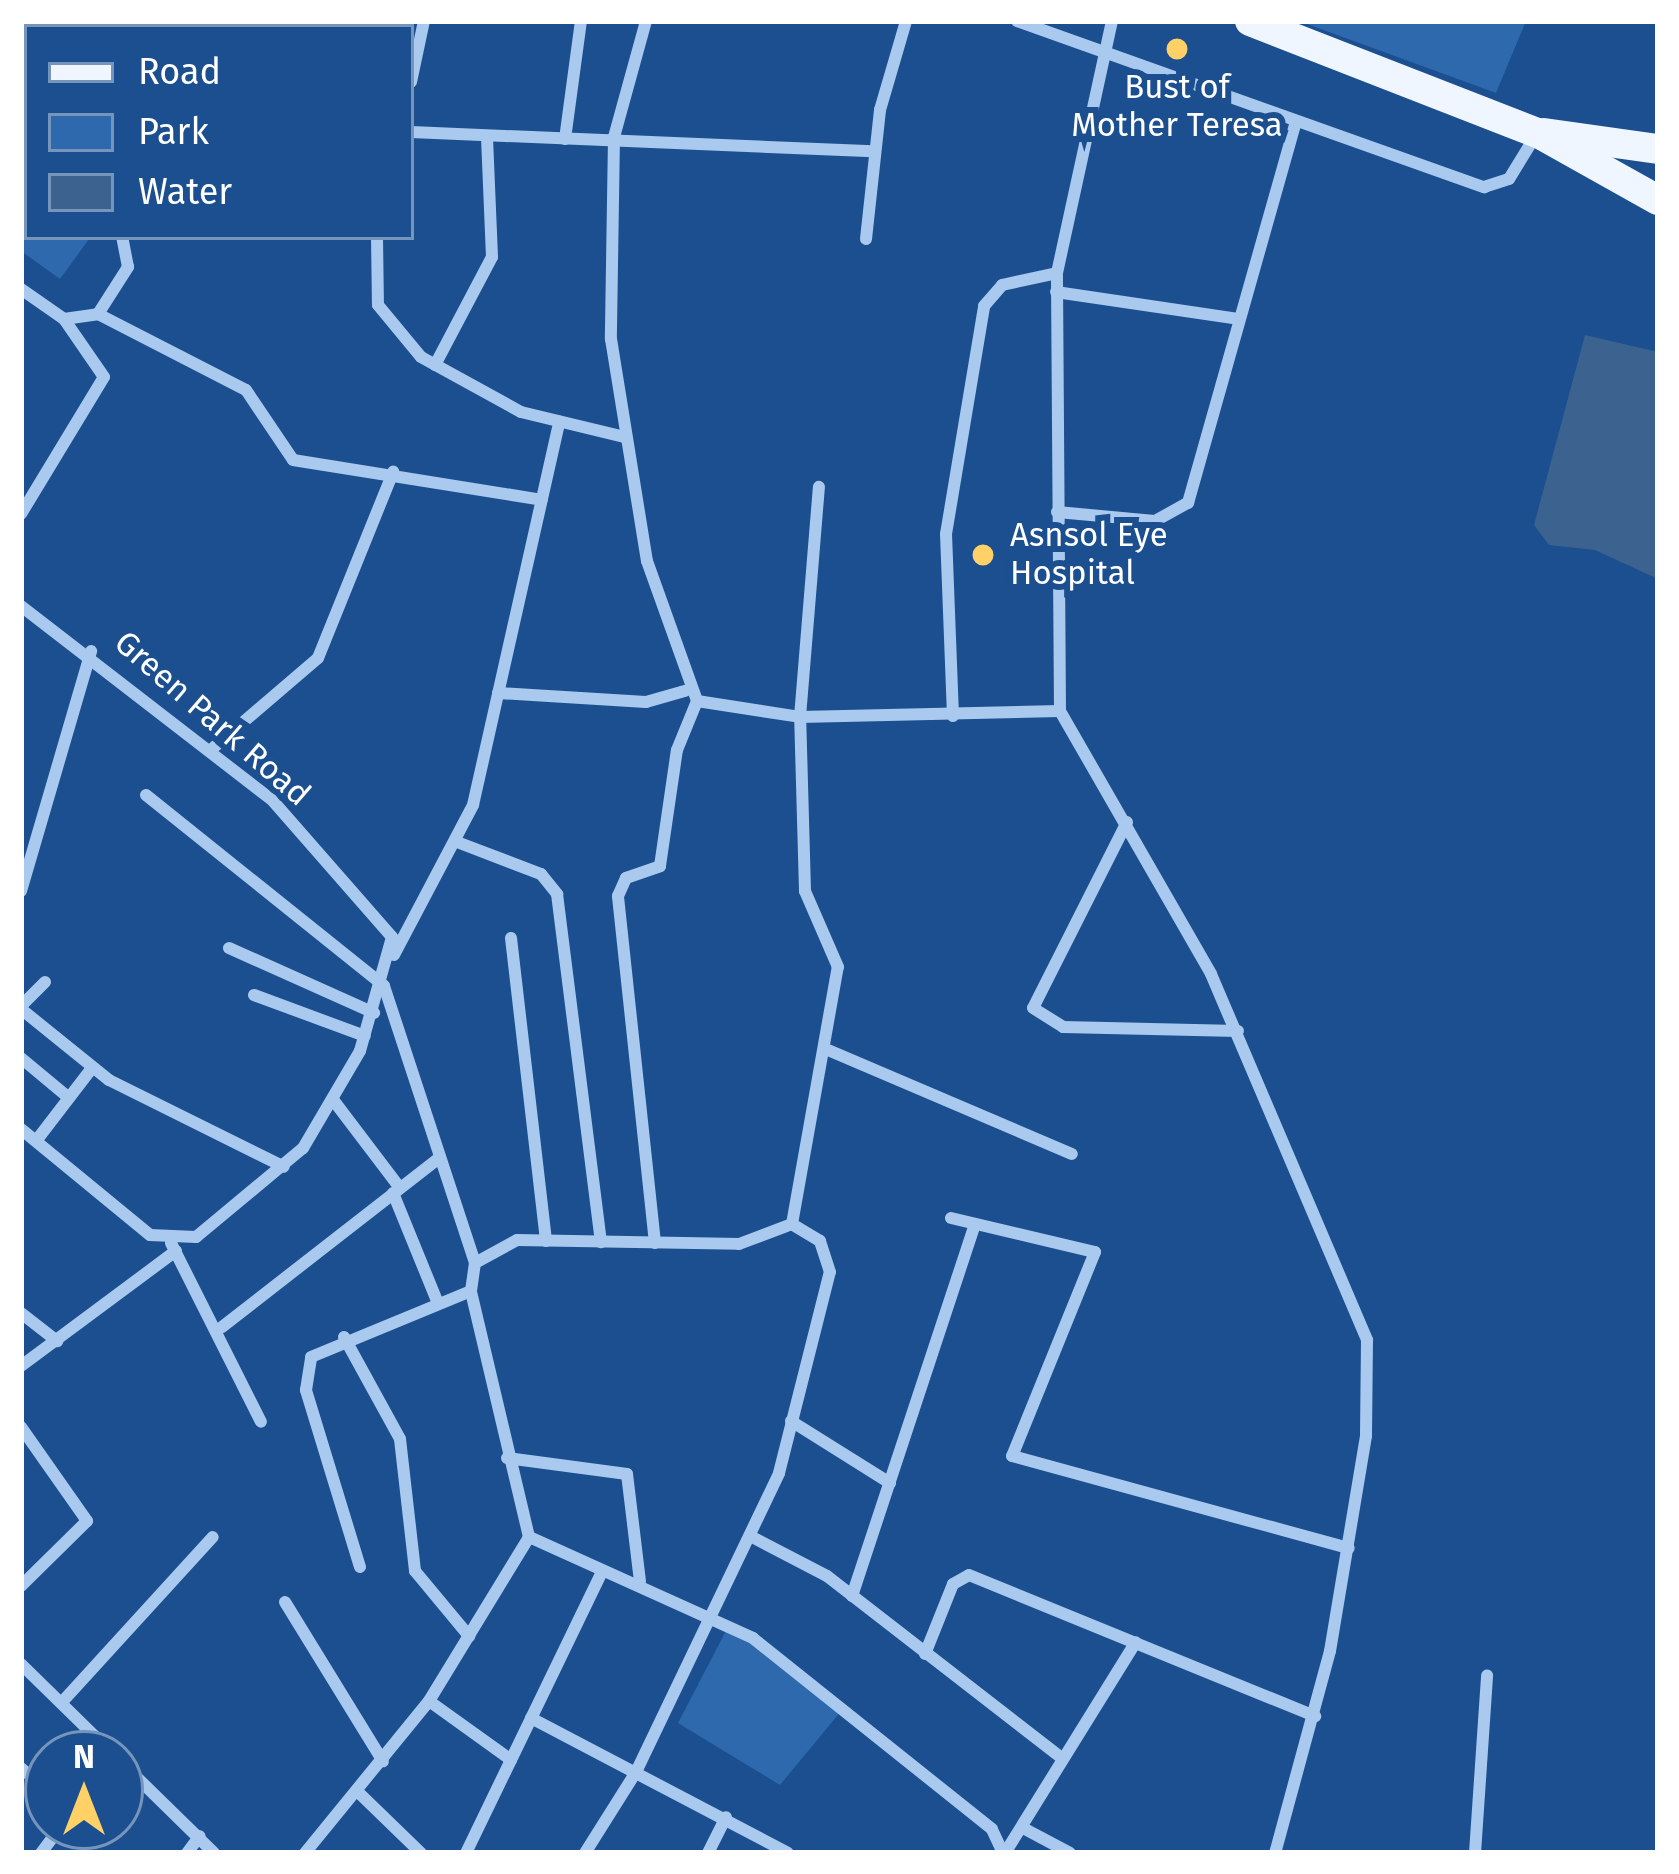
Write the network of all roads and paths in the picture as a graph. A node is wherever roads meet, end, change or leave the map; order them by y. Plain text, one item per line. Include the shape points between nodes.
1 (424, 21) edge
2 (581, 21) edge
3 (646, 21) edge
4 (906, 21) edge
5 (1017, 21) edge
6 (1112, 21) edge
7 (1264, 24) edge
8 (1101, 55) junction
9 (414, 68) edge
10 (1296, 122) junction
11 (414, 132) edge
12 (1538, 133) junction
13 (614, 137) junction
14 (488, 138) junction
15 (565, 140) junction
16 (1658, 148) edge
17 (873, 151) junction
18 (1658, 200) edge
19 (866, 239) dead end
20 (123, 240) edge
21 (377, 240) edge
22 (1057, 273) junction
23 (21, 289) edge
24 (1056, 292) junction
25 (98, 314) junction
26 (64, 319) junction
27 (1238, 320) junction
28 (435, 365) junction
29 (560, 422) junction
30 (624, 437) junction
31 (393, 472) junction
32 (819, 487) dead end
33 (542, 500) junction
34 (1057, 512) junction
35 (21, 514) edge
36 (21, 606) edge
37 (91, 651) junction
38 (498, 692) junction
39 (691, 696) junction
40 (1060, 711) junction
41 (953, 716) junction
42 (800, 717) junction
43 (213, 748) junction
44 (146, 795) dead end
45 (1127, 821) junction
46 (457, 842) junction
47 (21, 891) edge
48 (511, 938) dead end
49 (229, 948) dead end
50 (390, 961) junction
51 (44, 982) dead end
52 (384, 986) junction
53 (254, 995) dead end
54 (21, 1008) edge
55 (374, 1013) junction
56 (1238, 1031) junction
57 (365, 1036) junction
58 (828, 1050) junction
59 (21, 1058) edge
60 (92, 1068) junction
61 (69, 1098) junction
62 (334, 1101) junction
63 (21, 1129) edge
64 (36, 1141) junction
65 (1072, 1154) dead end
66 (440, 1157) junction
67 (284, 1167) junction
68 (397, 1190) junction
69 (951, 1218) dead end
70 (791, 1224) junction
71 (974, 1227) junction
72 (546, 1241) junction
73 (601, 1242) junction
74 (656, 1243) junction
75 (174, 1247) junction
76 (475, 1263) junction
77 (471, 1291) junction
78 (438, 1303) junction
79 (21, 1313) edge
80 (222, 1327) junction
81 (344, 1337) junction
82 (57, 1341) junction
83 (21, 1366) edge
84 (791, 1421) junction
85 (261, 1422) dead end
86 (21, 1427) edge
87 (507, 1458) junction
88 (890, 1483) junction
89 (213, 1537) dead end
90 (529, 1537) junction
91 (754, 1538) junction
92 (1348, 1548) junction
93 (360, 1568) dead end
94 (603, 1570) junction
95 (640, 1581) junction
96 (21, 1586) edge
97 (852, 1596) junction
98 (285, 1602) dead end
99 (713, 1612) junction
100 (469, 1636) junction
101 (1136, 1642) junction
102 (925, 1654) junction
103 (21, 1664) edge
104 (1486, 1675) dead end
105 (63, 1701) junction
106 (429, 1701) junction
107 (1315, 1716) junction
108 (531, 1718) junction
109 (92, 1730) edge
110 (1060, 1757) junction
111 (511, 1760) junction
112 (383, 1761) junction
113 (636, 1772) junction
114 (144, 1782) edge
115 (358, 1792) junction
116 (726, 1817) junction
117 (1023, 1828) junction
118 (200, 1836) junction
119 (187, 1853) edge
120 (214, 1853) edge
121 (305, 1853) edge
122 (421, 1853) edge
123 (466, 1853) edge
124 (585, 1853) edge
125 (708, 1853) edge
126 (788, 1853) edge
127 (1004, 1853) edge
128 (1070, 1853) edge
129 (1275, 1853) edge
130 (1474, 1853) edge

1 - 9 street
2 - 15 street
3 - 13 street
4 - 17 street
5 - 8 street
6 - 8 street
7 - 12 main road
8 - 10 street
8 - 22 street
10 - 12 street via 1484,187 1509,179
10 - 27 street
11 - 14 street
12 - 16 main road
12 - 18 main road
13 - 15 street
13 - 17 street
13 - 30 street via 609,279
14 - 15 street
14 - 28 street via 492,257
17 - 19 street
20 - 25 street via 128,267
21 - 28 street via 378,305
22 - 24 street
22 - 41 street via 1002,285 984,306 946,534
23 - 26 street
24 - 27 street
24 - 34 street
25 - 26 street
25 - 31 street via 246,390 293,460
26 - 35 street via 104,377
27 - 34 street via 1188,503 1155,521
28 - 29 street
29 - 30 street
29 - 33 street
30 - 39 street
31 - 33 street
31 - 43 street via 318,658
32 - 42 street
33 - 38 street
34 - 40 street
36 - 37 street, Green Park Road
37 - 43 street, Green Park Road
37 - 47 street
38 - 39 street via 646,702
38 - 46 street
39 - 42 street
39 - 74 street via 660,866 626,878 618,896
40 - 41 street
40 - 45 street
41 - 42 street
42 - 58 street via 805,891 838,967
43 - 50 street, Green Park Road via 379,919
44 - 52 street
45 - 56 street
45 - 56 street via 1033,1008 1063,1028
46 - 50 street
46 - 73 street via 541,874 557,894
48 - 72 street
49 - 55 street
50 - 52 street
51 - 54 street
52 - 55 street
52 - 66 street
53 - 57 street
54 - 60 street
55 - 57 street
56 - 92 street via 1363,1323 1370,1390
57 - 62 street
58 - 65 street
58 - 70 street
59 - 61 street
60 - 61 street
60 - 67 street
61 - 64 street
62 - 67 street
62 - 68 street
63 - 64 street
64 - 75 street
66 - 68 street
66 - 76 street
67 - 75 street via 215,1226
68 - 78 street
68 - 80 street
69 - 71 street
70 - 74 street via 775,1239
70 - 84 street via 820,1241 830,1272
71 - 88 street
71 - 92 street via 1095,1252 1012,1456
72 - 73 street
72 - 76 street via 491,1246
73 - 74 street
75 - 80 street
75 - 82 street
76 - 77 street
77 - 78 street
77 - 87 street
78 - 81 street
79 - 82 street
80 - 85 street
81 - 93 street via 311,1357 306,1390
81 - 100 street via 400,1439 415,1571
82 - 83 street
84 - 88 street
84 - 91 street
86 - 96 street via 87,1521
87 - 90 street
87 - 95 street via 627,1474
88 - 97 street
89 - 105 street
90 - 94 street
90 - 100 street
91 - 97 street
91 - 99 street
92 - 107 street
94 - 95 street
94 - 108 street
95 - 99 street
97 - 102 street
98 - 112 street
99 - 113 street
99 - 127 street via 956,1799
100 - 106 street
101 - 102 street via 969,1575 953,1584
101 - 107 street
101 - 110 street
102 - 110 street
103 - 105 street
104 - 130 street
105 - 109 street
106 - 111 street
106 - 112 street
107 - 129 street
108 - 111 street
108 - 113 street
110 - 117 street
111 - 123 street
112 - 115 street
113 - 116 street
113 - 124 street
114 - 118 street
115 - 121 street
115 - 122 street
116 - 125 street
116 - 126 street
117 - 127 street
117 - 128 street
118 - 119 street
118 - 120 street

